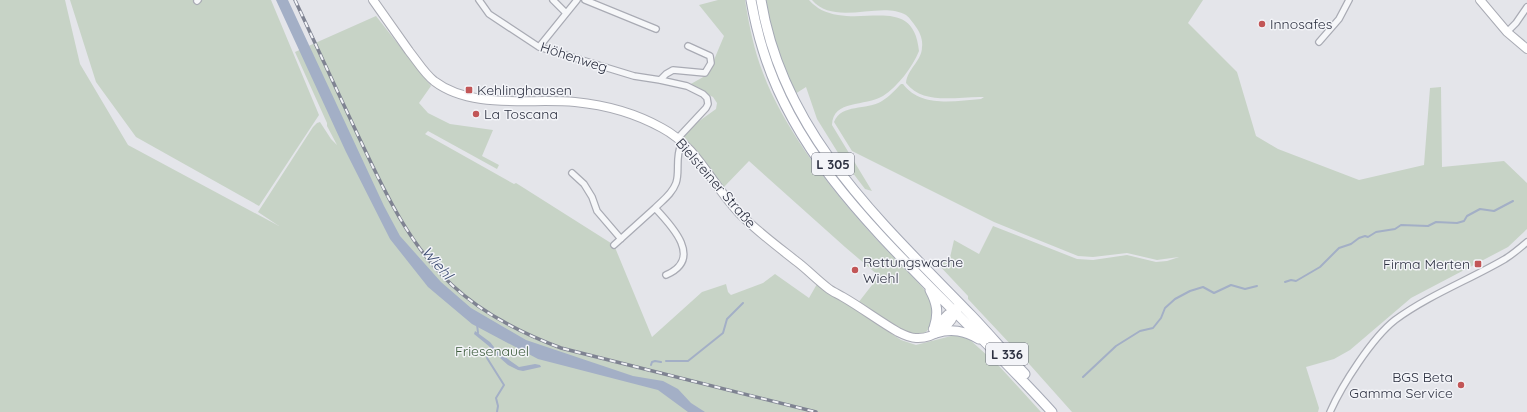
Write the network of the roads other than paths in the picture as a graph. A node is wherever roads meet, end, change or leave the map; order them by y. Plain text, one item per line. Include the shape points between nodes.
1 (373, 0) edge
2 (479, 0) edge
3 (553, 0) edge
4 (577, 0) edge
5 (585, 0) edge
6 (752, 0) edge
7 (761, 0) edge
8 (1349, 0) edge
9 (1480, 0) edge
10 (1527, 7) edge
11 (566, 13) junction
12 (656, 29) dead end
13 (1507, 32) junction
14 (1319, 42) dead end
15 (688, 46) dead end
16 (540, 47) junction
17 (1527, 49) edge
18 (660, 80) junction
19 (678, 138) junction
20 (572, 173) dead end
21 (655, 208) junction
22 (622, 239) junction
23 (1527, 242) edge
24 (614, 245) dead end
25 (666, 276) dead end
26 (925, 282) junction
27 (954, 299) junction
28 (955, 312) junction
29 (971, 316) junction
30 (935, 330) junction
31 (989, 345) junction
32 (1052, 412) edge
33 (1059, 412) edge
34 (1330, 412) edge

1 - 19 main road, Bielsteiner Straße / L 336 via 422,69 433,80 454,93 474,98 576,102 609,107 641,116
2 - 16 street, Höhenweg via 489,14
3 - 11 street
4 - 11 street
5 - 12 street
6 - 26 main road, L 305 via 758,34 770,69 785,105 802,135 856,208
7 - 27 main road, L 305 via 766,25 783,74 805,120 824,151 877,218
8 - 14 street via 1339,19
9 - 13 main road
10 - 13 street
11 - 16 street
13 - 17 main road
15 - 18 street via 710,56 711,63 705,73 673,70
16 - 18 street, Höhenweg via 634,76
18 - 19 street, Höhenweg via 687,86 707,98 706,108
19 - 21 street via 681,146 677,153 676,182 671,193
19 - 30 main road, Bielsteiner Straße / L 336 via 695,154 723,194 756,230 809,271 835,287 843,297 898,332 913,338 926,336
20 - 22 street via 584,184 597,211
21 - 22 street
21 - 25 street via 670,224 684,252 680,267
22 - 24 street
23 - 34 street via 1506,258 1422,303 1395,321 1375,341 1339,392
26 - 28 main road, L 305
26 - 30 main road, L 305 via 937,309
27 - 28 main road
27 - 29 main road, L 305
28 - 29 main road
28 - 30 main road, L 336 via 951,320
28 - 31 main road, L 336
29 - 33 main road, L 336
30 - 31 main road, L 336 via 960,331
31 - 32 main road, L 336

